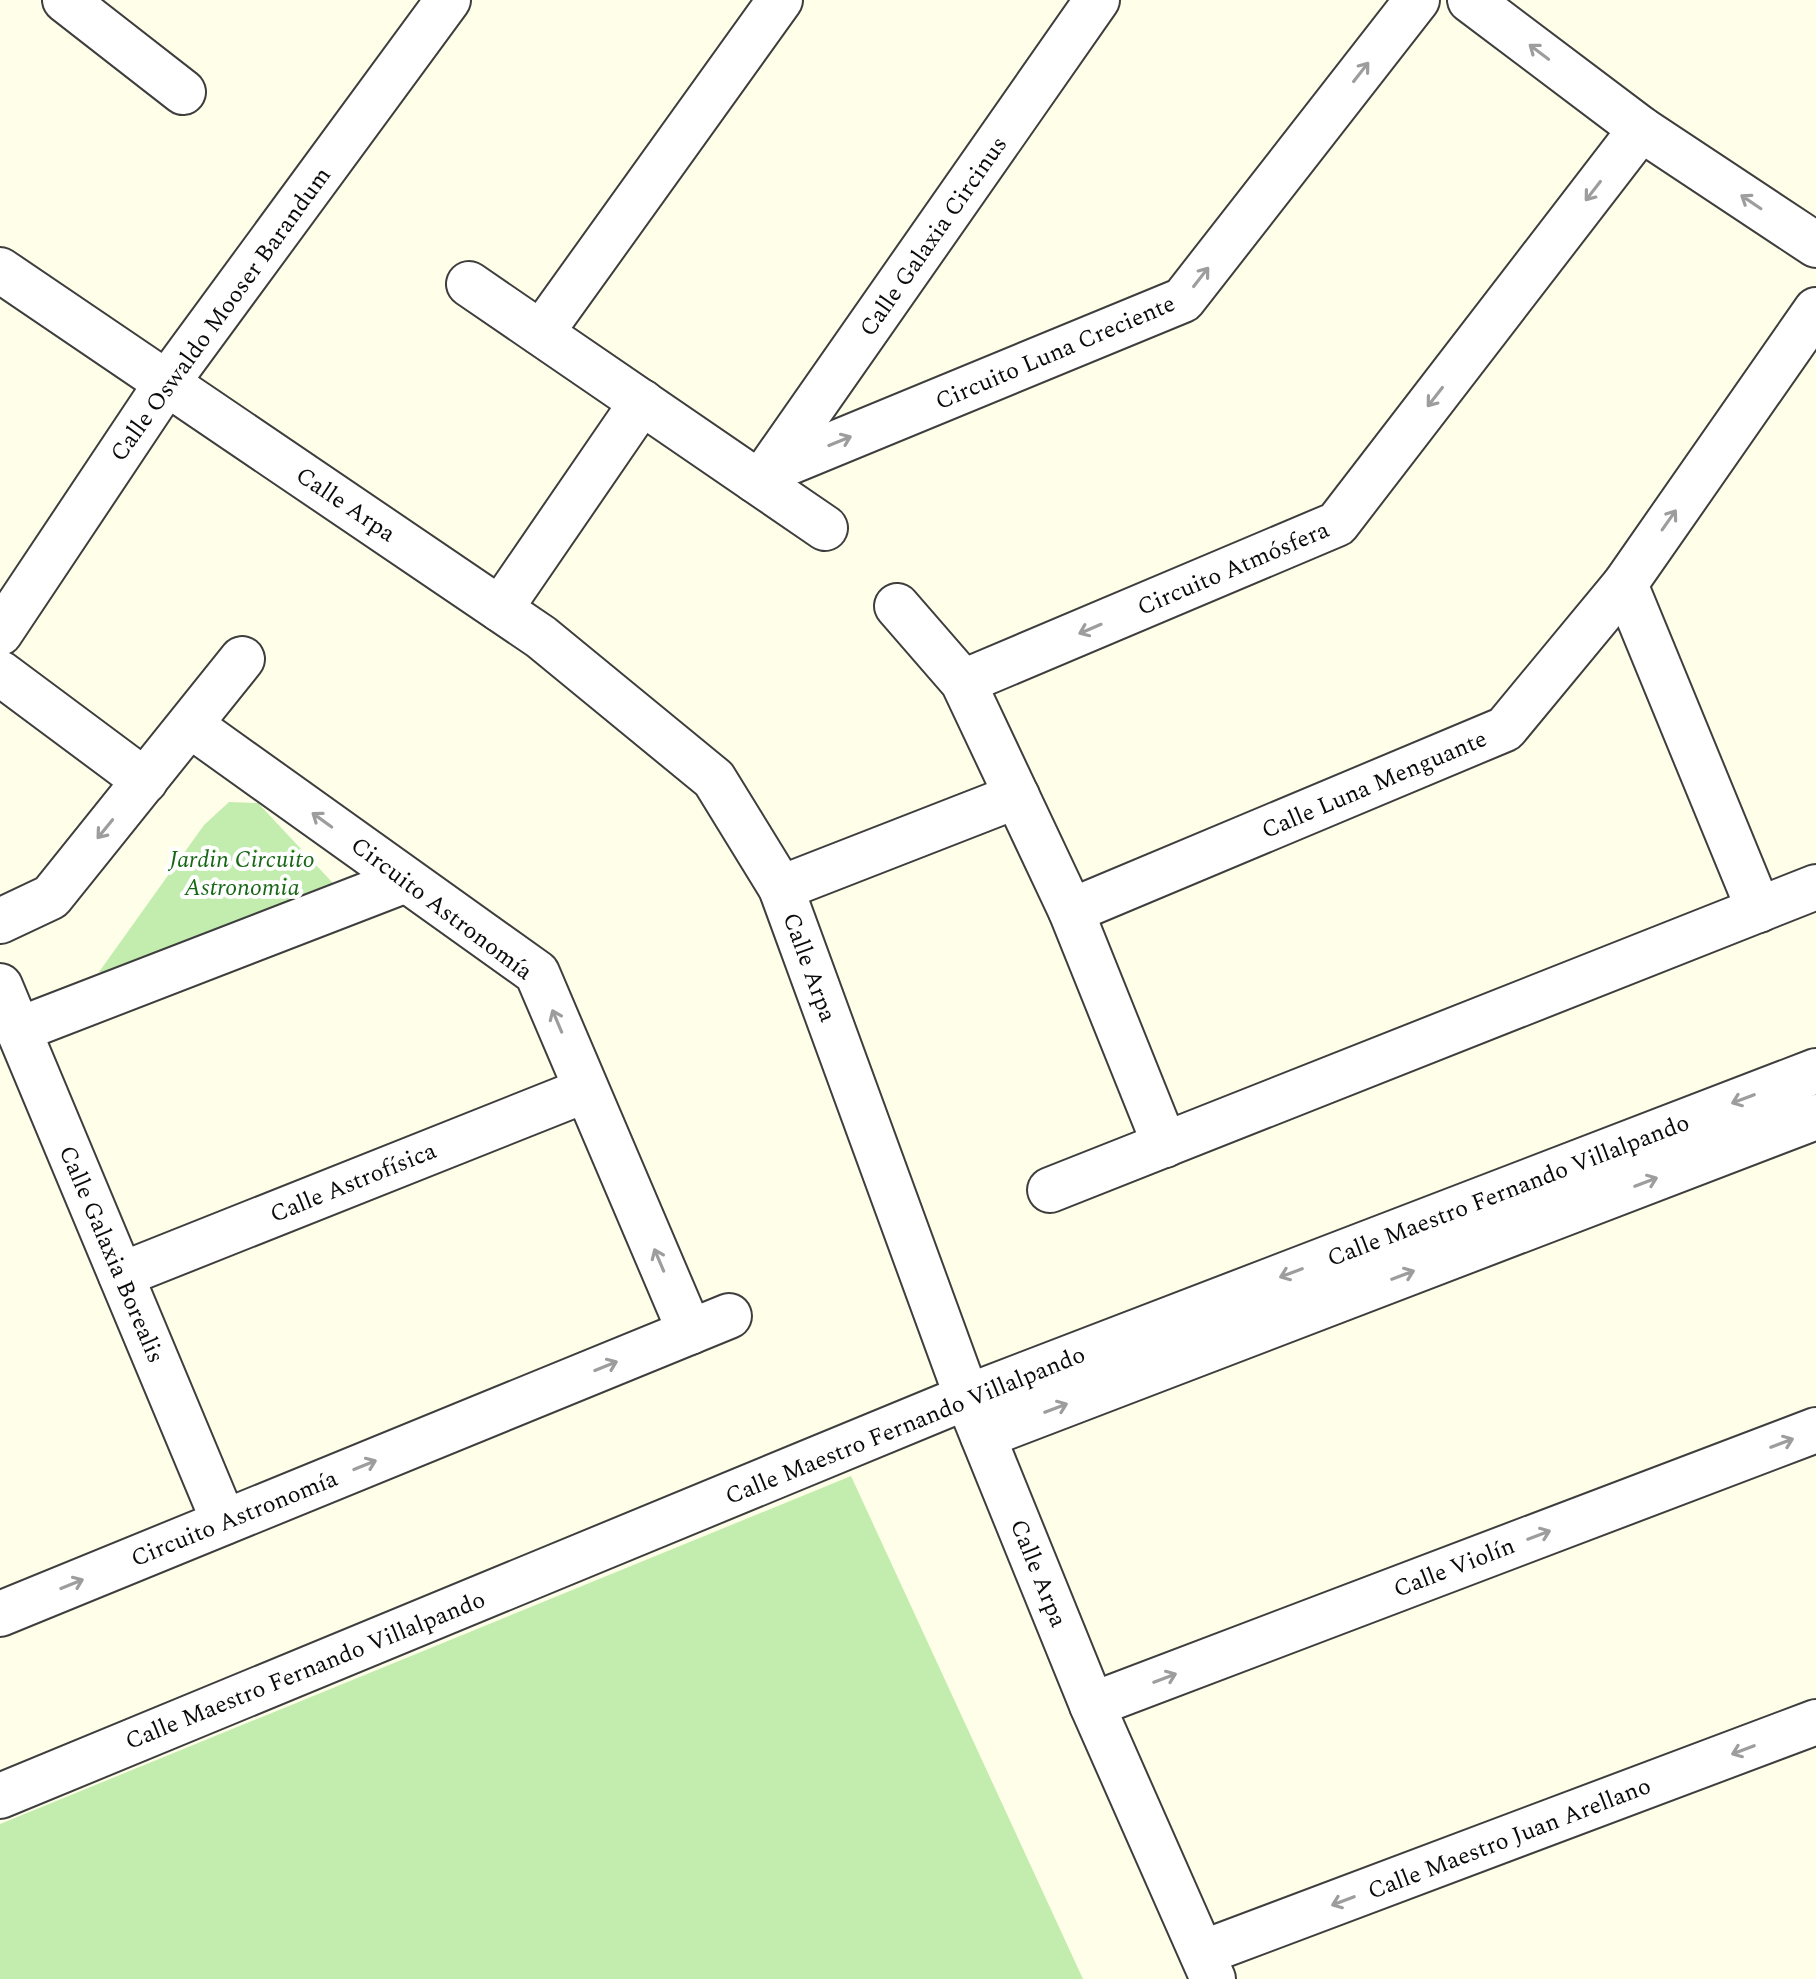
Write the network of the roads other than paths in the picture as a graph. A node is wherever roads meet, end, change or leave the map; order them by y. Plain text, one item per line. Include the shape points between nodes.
1 (65, 0) edge
2 (448, 0) edge
3 (780, 0) edge
4 (1097, 0) edge
5 (1417, 0) edge
6 (1470, 0) edge
7 (109, 14) edge
8 (183, 92) dead end
9 (1641, 129) junction
10 (1816, 245) edge
11 (0, 270) edge
12 (469, 284) dead end
13 (1816, 310) edge
14 (541, 333) junction
15 (166, 384) junction
16 (642, 402) junction
17 (761, 476) junction
18 (825, 528) dead end
19 (1625, 584) junction
20 (897, 606) dead end
21 (500, 609) junction
22 (0, 633) edge
23 (242, 659) dead end
24 (0, 673) edge
25 (963, 682) junction
26 (190, 725) junction
27 (145, 781) junction
28 (1017, 796) junction
29 (406, 880) junction
30 (1816, 887) edge
31 (781, 888) junction
32 (1759, 910) junction
33 (1071, 911) junction
34 (0, 921) edge
35 (0, 986) edge
36 (18, 1030) junction
37 (1816, 1071) edge
38 (586, 1090) junction
39 (1816, 1117) edge
40 (1165, 1145) junction
41 (1050, 1190) dead end
42 (121, 1275) junction
43 (729, 1316) dead end
44 (690, 1332) junction
45 (975, 1416) junction
46 (1816, 1430) edge
47 (224, 1522) junction
48 (0, 1614) edge
49 (1092, 1705) junction
50 (1816, 1722) edge
51 (0, 1796) edge
52 (1208, 1966) edge

1 - 7 street
2 - 15 street, Calle Oswaldo Mooser Barandum
3 - 14 street
4 - 17 street, Calle Galaxia Circinus
17 -> 5 street, Circuito Luna Creciente via 1183,300
9 -> 6 street
7 - 8 street
10 -> 9 street
9 -> 25 street, Circuito Atmósfera via 1337,524
11 - 15 street, Calle Arpa
12 - 14 street
19 -> 13 street
14 - 16 street
15 - 21 street, Calle Arpa
15 - 22 street, Calle Oswaldo Mooser Barandum
16 - 17 street
16 - 21 street
17 - 18 street
19 - 32 street
19 - 33 street, Calle Luna Menguante via 1505,729
20 - 25 street
21 - 31 street, Calle Arpa via 714,779
23 - 26 street
24 - 27 street
25 - 28 street
26 - 27 street
29 -> 26 street, Circuito Astronomía
27 -> 34 street via 51,897
28 - 31 street
28 - 33 street
29 - 36 street
38 -> 29 street, Circuito Astronomía via 537,973
30 - 32 street
31 - 45 street, Calle Arpa
32 - 40 street
33 - 40 street
35 - 36 street, Calle Galaxia Borealis
36 - 42 street, Calle Galaxia Borealis
37 -> 45 street, Calle Maestro Fernando Villalpando
38 - 42 street, Calle Astrofísica
44 -> 38 street, Circuito Astronomía
45 -> 39 street, Calle Maestro Fernando Villalpando
40 - 41 street
42 - 47 street, Calle Galaxia Borealis
43 - 44 street, Circuito Astronomía
47 -> 44 street, Circuito Astronomía
45 - 49 street, Calle Arpa
45 - 51 street, Calle Maestro Fernando Villalpando
49 -> 46 street, Calle Violín
48 -> 47 street, Circuito Astronomía
49 - 52 street, Calle Arpa
50 -> 52 street, Calle Maestro Juan Arellano

